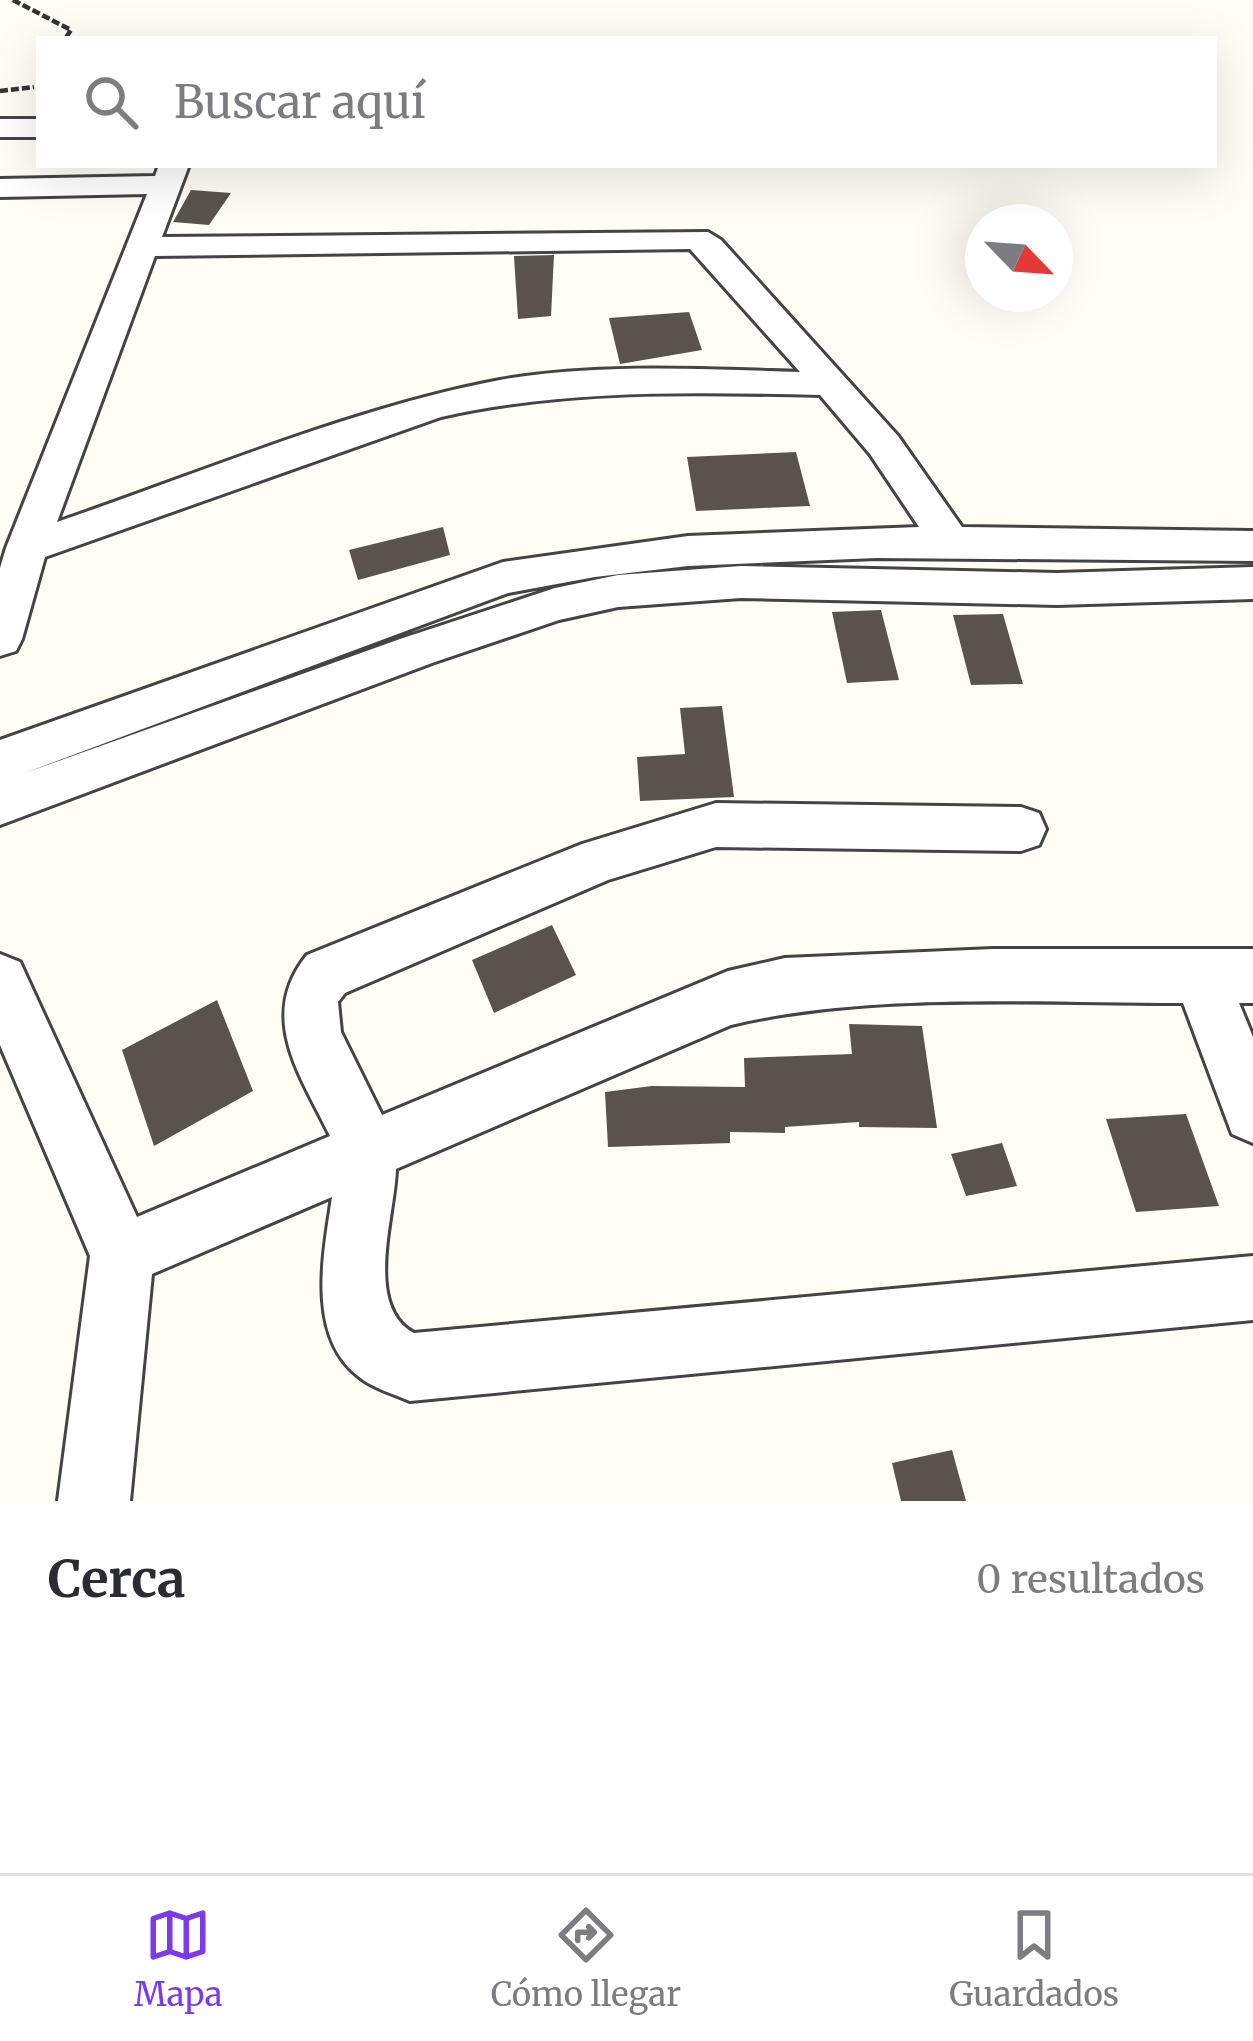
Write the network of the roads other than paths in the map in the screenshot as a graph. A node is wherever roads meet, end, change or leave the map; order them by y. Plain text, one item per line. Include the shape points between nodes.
1 (0, 128) edge
2 (36, 128) edge
3 (171, 175) edge
4 (0, 188) edge
5 (142, 247) junction
6 (827, 384) junction
7 (953, 545) junction
8 (1253, 546) edge
9 (27, 548) junction
10 (1253, 583) edge
11 (0, 639) edge
12 (0, 761) edge
13 (0, 803) edge
14 (1021, 829) dead end
15 (1227, 976) edge
16 (0, 981) edge
17 (1253, 1113) edge
18 (366, 1152) junction
19 (122, 1256) junction
20 (1253, 1288) edge
21 (94, 1501) edge

1 - 2 street
3 - 4 street
3 - 5 street
5 - 6 street via 697,239
5 - 9 street
6 - 7 street via 884,445
6 - 9 street via 674,380 505,392 432,407
7 - 8 street
7 - 12 street via 658,554 503,578
9 - 11 street
10 - 13 street via 741,583 618,591 436,644
14 - 18 street via 716,825 600,860 326,974 311,990 306,1016
15 - 17 street
15 - 18 street via 785,986 728,998
16 - 19 street
18 - 19 street
18 - 20 street via 354,1298 364,1337 385,1359 410,1367
19 - 21 street

